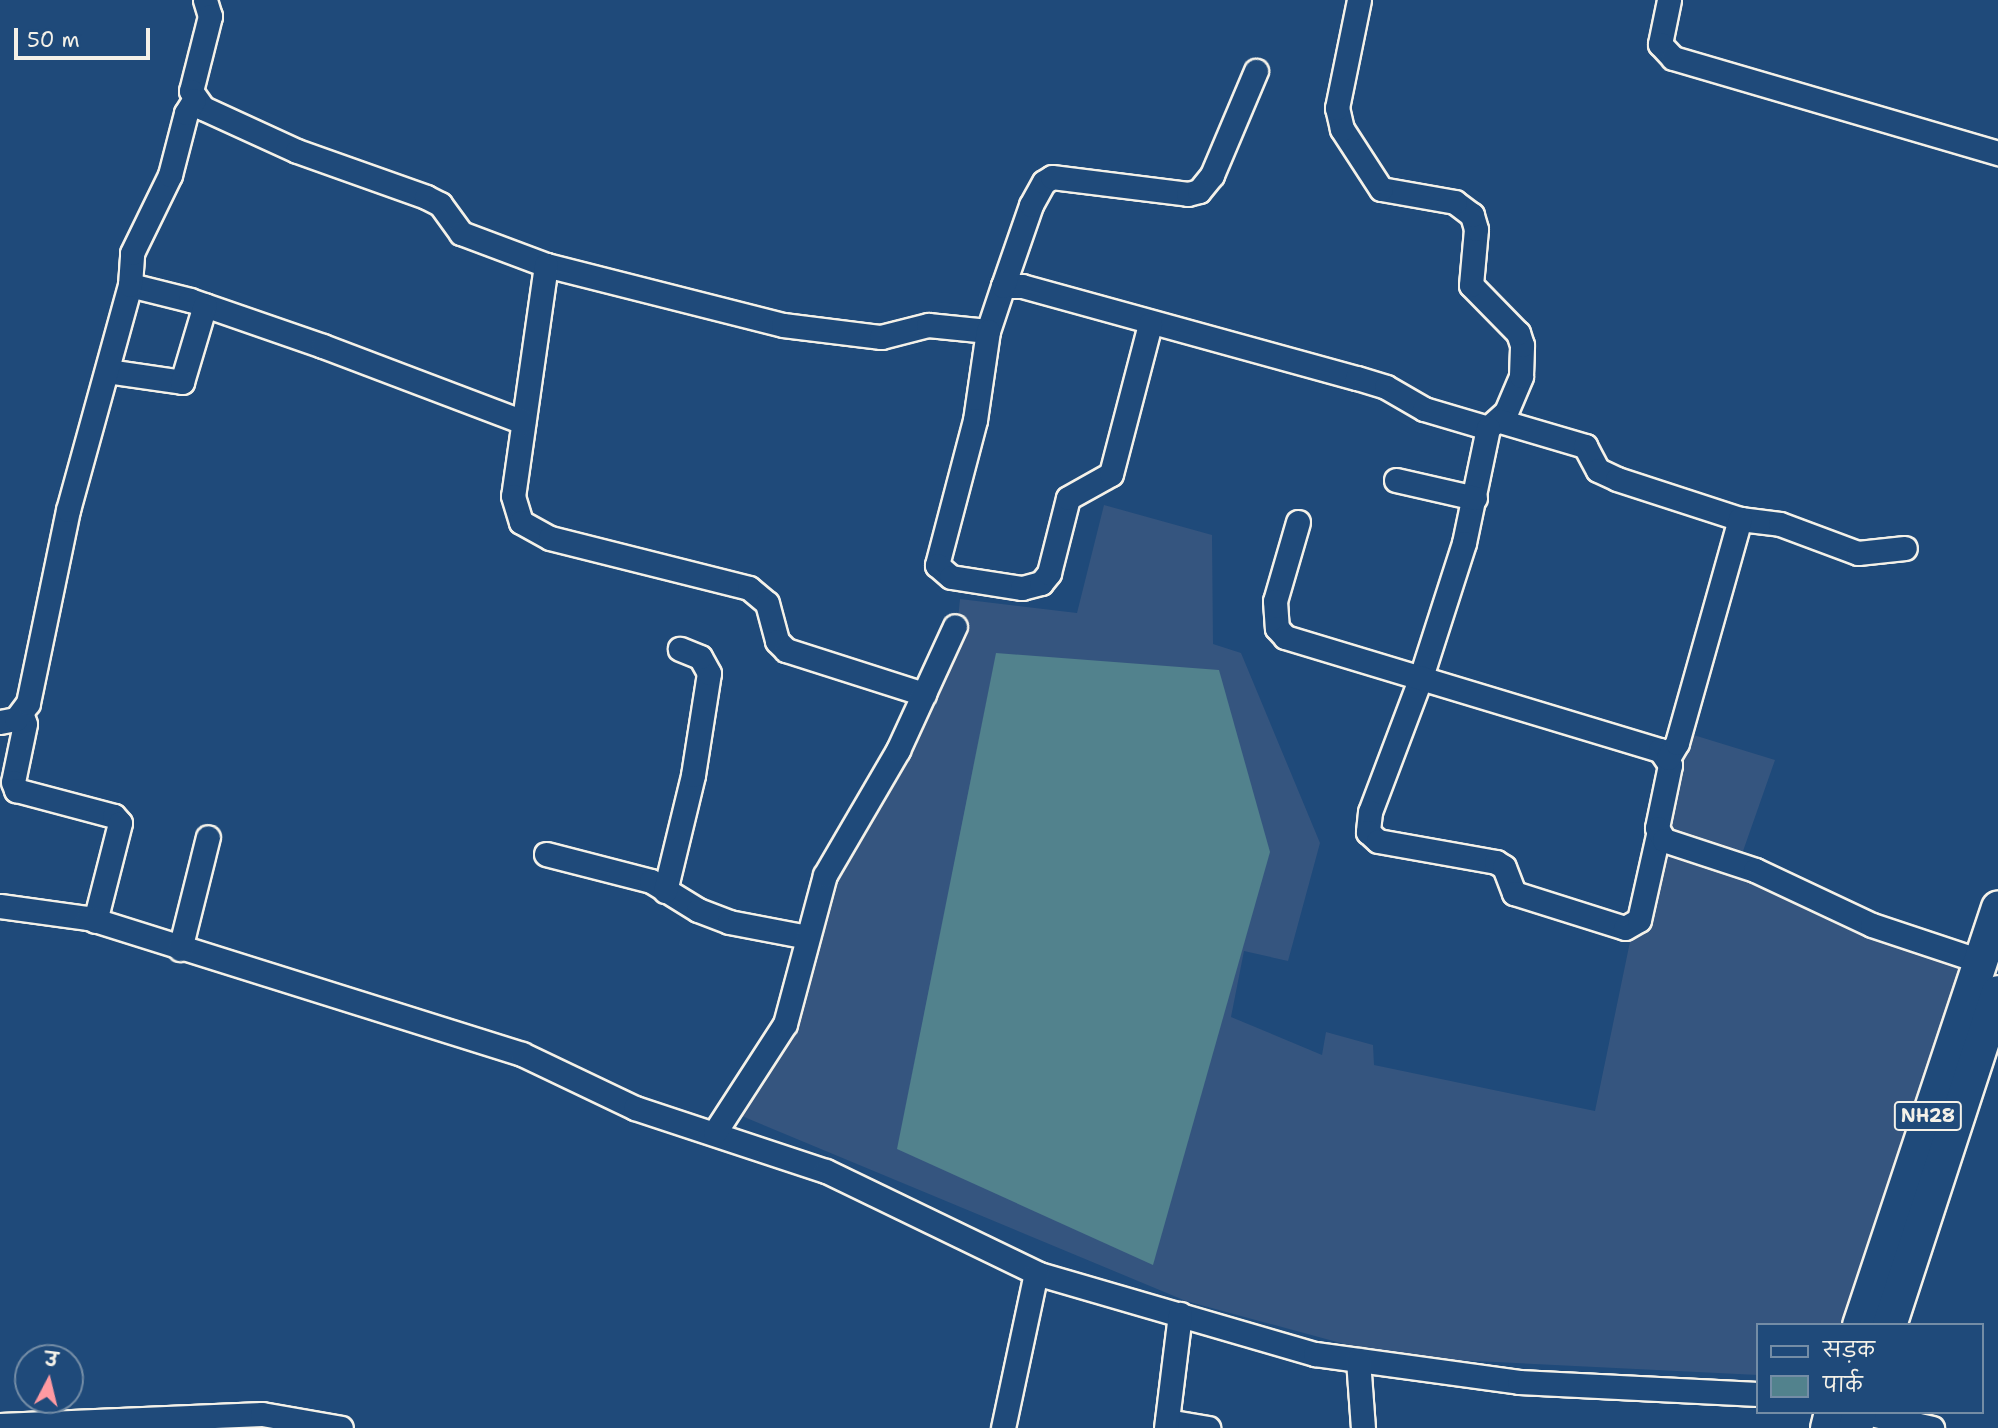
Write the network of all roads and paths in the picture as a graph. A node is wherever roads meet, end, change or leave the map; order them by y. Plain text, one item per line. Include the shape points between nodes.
1 (1359, 0) edge
2 (1669, 0) edge
3 (208, 1) edge
4 (1256, 71) dead end
5 (194, 100) junction
6 (1998, 153) edge
7 (546, 265) junction
8 (130, 285) junction
9 (1003, 286) junction
10 (205, 305) junction
11 (1150, 324) junction
12 (988, 331) junction
13 (107, 371) junction
14 (523, 422) junction
15 (1494, 425) junction
16 (1396, 480) dead end
17 (1475, 498) junction
18 (1740, 519) junction
19 (1298, 522) dead end
20 (1905, 548) dead end
21 (955, 626) dead end
22 (680, 649) dead end
23 (1421, 677) junction
24 (924, 694) junction
25 (22, 715) junction
26 (0, 722) edge
27 (1668, 758) junction
28 (1658, 835) junction
29 (208, 837) dead end
30 (546, 854) dead end
31 (666, 891) junction
32 (0, 906) edge
33 (1998, 908) edge
34 (95, 921) junction
35 (808, 937) junction
36 (180, 949) junction
37 (1980, 961) junction
38 (1998, 992) edge
39 (715, 1132) junction
40 (1036, 1272) junction
41 (1180, 1314) junction
42 (1860, 1323) edge
43 (1890, 1323) edge
44 (1358, 1360) junction
45 (1756, 1394) edge
46 (1870, 1414) edge
47 (1167, 1424) edge
48 (0, 1425) edge
49 (341, 1428) edge
50 (1003, 1428) edge
51 (1208, 1428) edge
52 (1363, 1428) edge
53 (1932, 1428) edge

1 - 15 street via 1337,108 1339,119 1361,163 1381,189 1455,202 1472,215 1476,229 1471,285 1518,333 1522,345 1521,376
2 - 6 street via 1660,44 1674,58
3 - 5 street via 210,16 192,75
4 - 9 street via 1212,175 1199,191 1188,194 1052,177 1031,205
5 - 7 street via 297,150 426,197 440,204 461,233
5 - 8 street via 161,198 132,253
7 - 12 street via 815,332 881,337 942,325
7 - 14 street
8 - 10 street
8 - 13 street
9 - 11 street via 1022,286
9 - 12 street
10 - 13 street via 182,383
10 - 14 street
11 - 12 street via 1111,474 1068,498 1049,573 1041,583 1022,588 951,577 937,565 975,420
11 - 15 street via 1357,378 1386,387 1424,409
13 - 25 street via 68,510
14 - 24 street via 514,508 521,522 537,533 749,588 767,603 777,641 786,650
15 - 17 street
15 - 18 street via 1571,440 1585,446 1598,470
16 - 17 street
17 - 23 street
18 - 20 street via 1791,527 1858,553
18 - 27 street via 1677,743
19 - 23 street via 1275,601 1277,628 1299,642
21 - 24 street
22 - 31 street via 700,657 709,673 693,775
23 - 27 street via 1647,745
23 - 28 street via 1370,812 1367,825 1372,838 1496,862 1504,867 1514,893 1625,928 1639,920
24 - 35 street via 898,750 825,874
25 - 26 street
25 - 34 street via 25,724 13,782 16,790 114,816 120,823
27 - 28 street
28 - 37 street via 1755,870 1872,925
29 - 36 street
30 - 31 street via 639,878
31 - 35 street via 729,922
32 - 34 street
33 - 37 highway, NH28
34 - 36 street
35 - 39 street via 785,1024
36 - 39 street via 522,1054 635,1108
37 - 42 highway, NH28
38 - 43 highway, NH28
39 - 40 street via 826,1171
40 - 41 street
40 - 50 street
41 - 44 street via 1315,1354
41 - 47 street
44 - 45 street via 1519,1382
44 - 52 street
46 - 53 street
47 - 51 street
48 - 49 street via 262,1415

